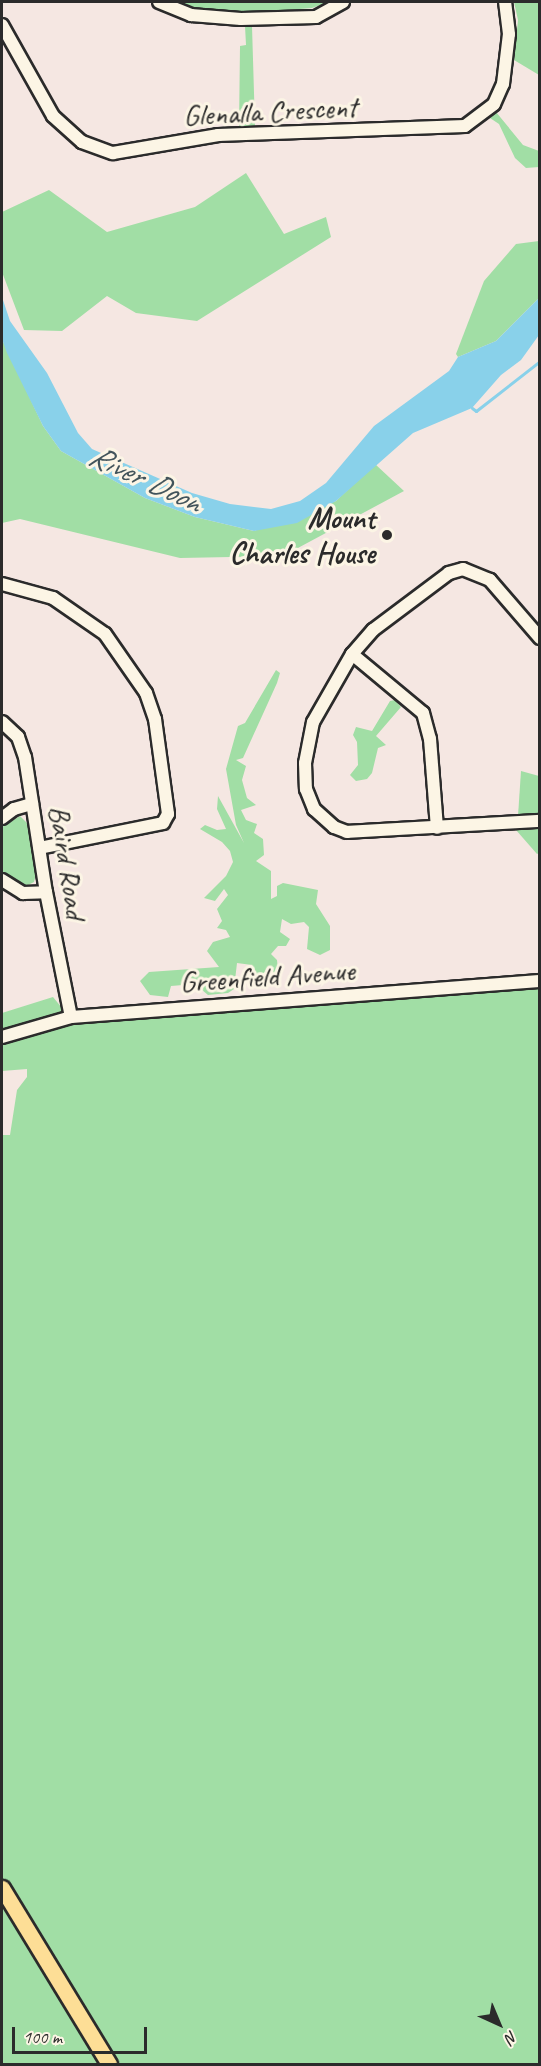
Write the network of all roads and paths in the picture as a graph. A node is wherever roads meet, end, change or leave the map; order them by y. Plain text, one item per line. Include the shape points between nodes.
1 (159, 2) edge
2 (343, 2) edge
3 (505, 2) edge
4 (2, 25) edge
5 (2, 584) edge
6 (540, 638) edge
7 (352, 654) junction
8 (2, 722) edge
9 (32, 804) junction
10 (2, 818) edge
11 (540, 821) edge
12 (437, 828) junction
13 (39, 848) junction
14 (2, 880) edge
15 (45, 892) junction
16 (540, 981) edge
17 (71, 1017) junction
18 (2, 1037) edge
19 (2, 1888) edge
20 (109, 2064) edge

1 - 2 street via 205,18 241,19 316,17
3 - 4 street, Glenalla Crescent via 509,34 503,84 494,104 465,126 218,135 113,153 82,142 58,122
5 - 13 street via 53,598 105,634 146,693 155,719 168,814 163,823
6 - 7 street via 490,580 464,569 449,573 422,590 373,630
7 - 12 street via 423,713 430,739
7 - 12 street via 313,722 305,763 306,789 314,809 334,827 347,832
8 - 9 street, Baird Road via 18,737
9 - 10 street via 14,809
9 - 13 street, Baird Road
11 - 12 street
13 - 15 street, Baird Road
14 - 15 street via 23,893
15 - 17 street, Baird Road
16 - 17 street, Greenfield Avenue
17 - 18 street, Greenfield Avenue
19 - 20 main road

